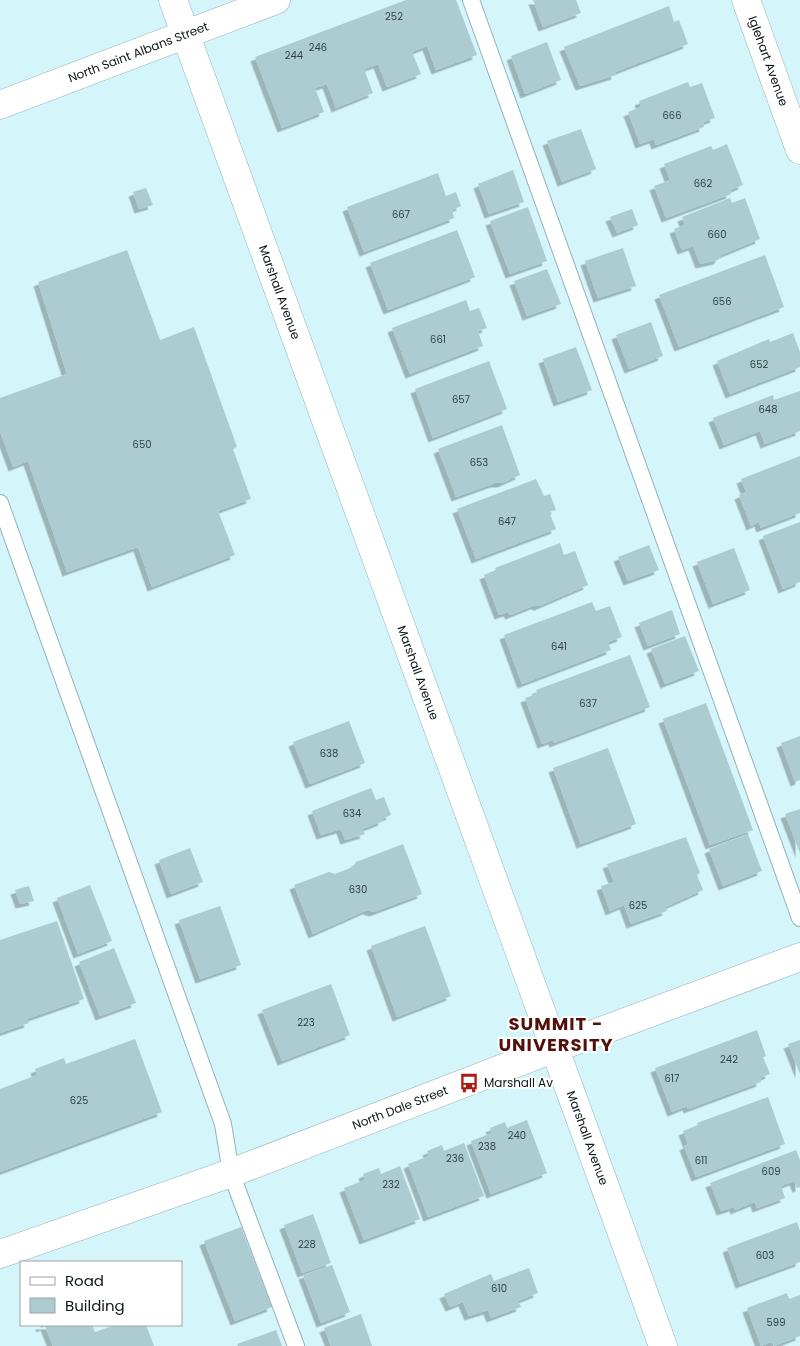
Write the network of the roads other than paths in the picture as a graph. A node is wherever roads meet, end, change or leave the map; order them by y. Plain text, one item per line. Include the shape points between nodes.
1 (173, 0) edge
2 (276, 0) edge
3 (471, 0) edge
4 (746, 0) edge
5 (184, 33) junction
6 (0, 105) edge
7 (800, 150) edge
8 (0, 503) edge
9 (800, 918) edge
10 (800, 957) edge
11 (553, 1049) junction
12 (231, 1173) junction
13 (0, 1254) edge
14 (296, 1346) edge
15 (663, 1346) edge

1 - 5 street, Marshall Avenue
2 - 5 street, North Saint Albans Street
3 - 9 lane
4 - 7 street, Iglehart Avenue
5 - 6 street, North Saint Albans Street
5 - 11 street, Marshall Avenue
8 - 12 lane via 223,1124
10 - 11 street, North Dale Street
11 - 12 street, North Dale Street
11 - 15 street, Marshall Avenue
12 - 13 street, North Dale Street
12 - 14 lane

